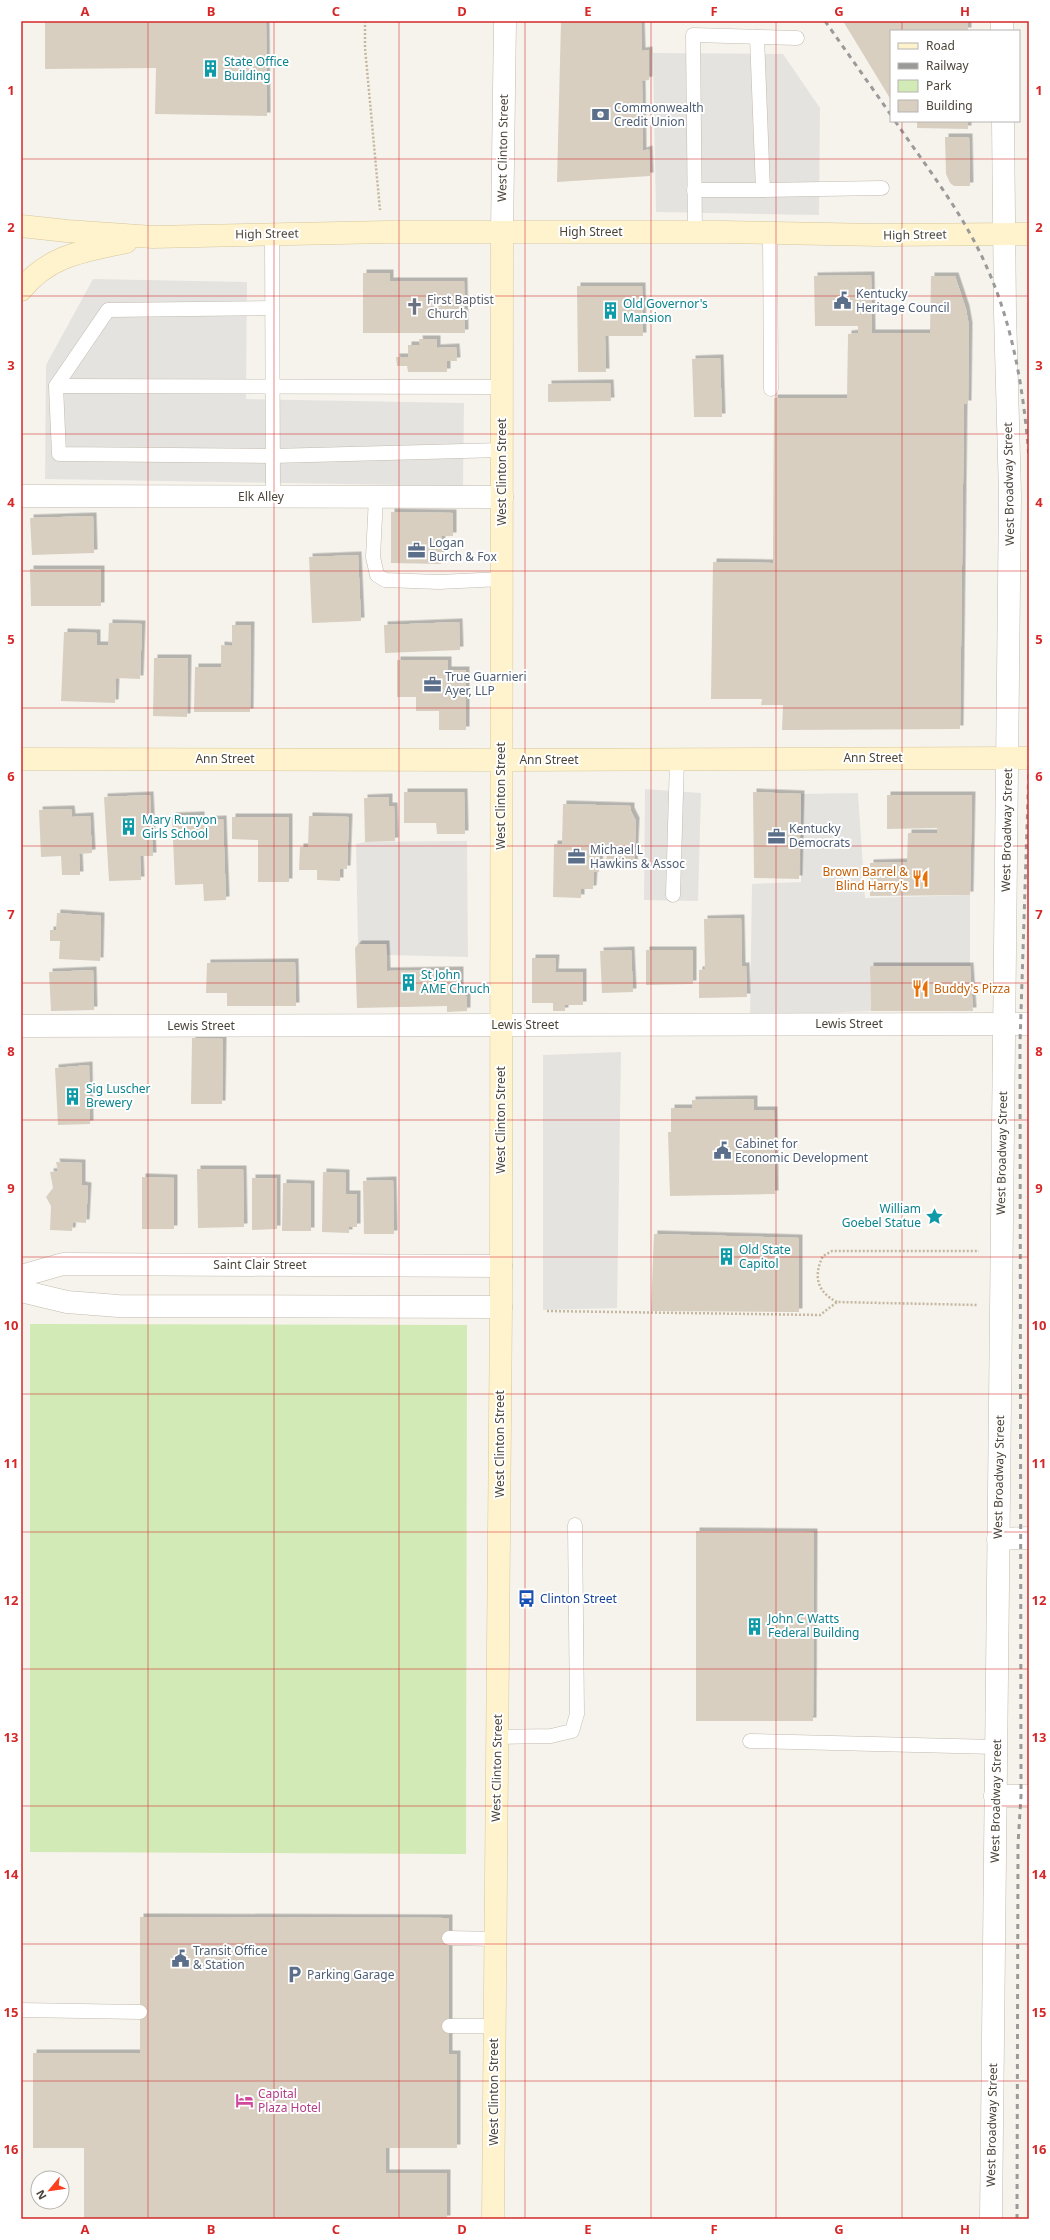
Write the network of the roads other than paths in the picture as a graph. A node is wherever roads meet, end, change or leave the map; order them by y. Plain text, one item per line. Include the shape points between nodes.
1 (505, 21) edge
2 (758, 37) junction
3 (796, 38) dead end
4 (1003, 122) edge
5 (882, 188) dead end
6 (694, 190) junction
7 (764, 190) junction
8 (21, 226) edge
9 (502, 232) junction
10 (695, 232) junction
11 (770, 233) junction
12 (1005, 233) junction
13 (272, 234) junction
14 (1029, 234) edge
15 (153, 237) junction
16 (21, 290) edge
17 (272, 308) junction
18 (56, 386) junction
19 (272, 386) junction
20 (502, 386) junction
21 (771, 389) dead end
22 (502, 450) junction
23 (272, 456) junction
24 (21, 496) edge
25 (273, 497) junction
26 (376, 497) junction
27 (502, 497) junction
28 (502, 580) junction
29 (1008, 736) junction
30 (1029, 751) edge
31 (21, 758) edge
32 (1007, 758) junction
33 (1029, 758) edge
34 (677, 759) junction
35 (502, 760) junction
36 (673, 895) dead end
37 (1004, 1024) junction
38 (1029, 1024) edge
39 (501, 1025) junction
40 (21, 1026) edge
41 (501, 1266) junction
42 (21, 1276) edge
43 (21, 1291) edge
44 (501, 1307) junction
45 (575, 1525) dead end
46 (1029, 1538) edge
47 (998, 1539) junction
48 (497, 1737) junction
49 (750, 1741) dead end
50 (996, 1747) junction
51 (995, 1796) junction
52 (1029, 1796) edge
53 (449, 1938) dead end
54 (496, 1939) junction
55 (21, 2010) edge
56 (140, 2012) dead end
57 (448, 2026) dead end
58 (495, 2026) junction
59 (493, 2219) edge
60 (991, 2219) edge

1 - 9 street, West Clinton Street
2 - 3 lane
2 - 6 lane via 693,35
2 - 7 lane
4 - 12 street, West Broadway Street
5 - 7 lane
6 - 7 lane
6 - 10 lane
8 - 15 main road, High Street
9 - 10 main road, High Street
9 - 13 main road, High Street
9 - 20 main road, West Clinton Street
10 - 11 main road, High Street
11 - 12 main road, High Street via 878,236
11 - 21 lane
12 - 14 main road, High Street
12 - 29 street, West Broadway Street via 1010,496
13 - 15 main road, High Street
13 - 17 lane
15 - 16 main road, High Street via 57,260 41,269
17 - 18 lane via 108,310
17 - 19 lane
18 - 19 lane
18 - 23 lane via 59,454
19 - 20 lane
19 - 23 lane
20 - 22 main road, West Clinton Street
22 - 23 lane
22 - 27 main road, West Clinton Street
23 - 25 lane
24 - 25 street, Elk Alley
25 - 26 street, Elk Alley
26 - 27 street, Elk Alley
26 - 28 lane via 372,557 377,575 385,580
27 - 28 main road, West Clinton Street
28 - 35 main road, West Clinton Street
29 - 30 street
29 - 32 street, West Broadway Street
31 - 35 main road, Ann Street
32 - 33 main road, Ann Street
32 - 34 main road, Ann Street
32 - 37 street, West Broadway Street
34 - 35 main road, Ann Street
34 - 36 lane
35 - 39 main road, West Clinton Street
37 - 38 street, Lewis Street
37 - 39 street, Lewis Street
37 - 47 street, West Broadway Street
39 - 40 street, Lewis Street
39 - 41 main road, West Clinton Street
41 - 42 street, Saint Clair Street via 63,1264
41 - 44 main road, West Clinton Street
43 - 44 street via 67,1302 118,1306
44 - 48 main road, West Clinton Street
45 - 48 lane via 577,1714 572,1731 551,1736
46 - 47 street
47 - 50 street, West Broadway Street
48 - 54 main road, West Clinton Street
49 - 50 lane
50 - 51 street, West Broadway Street
51 - 52 street
51 - 60 street, West Broadway Street
53 - 54 lane
54 - 58 main road, West Clinton Street
55 - 56 lane
57 - 58 lane
58 - 59 main road, West Clinton Street

